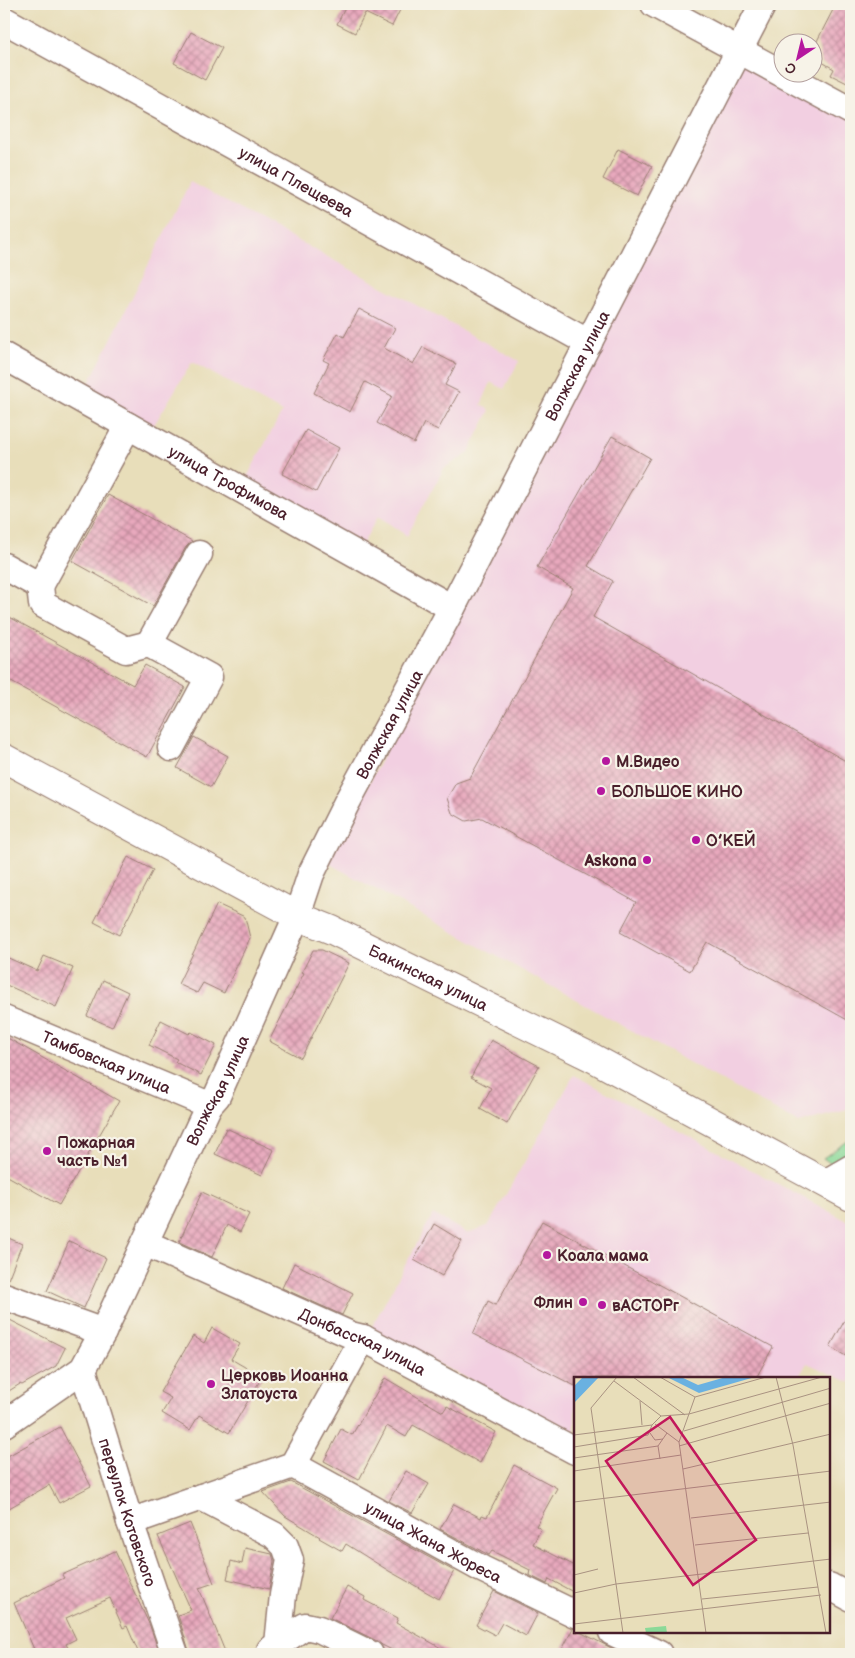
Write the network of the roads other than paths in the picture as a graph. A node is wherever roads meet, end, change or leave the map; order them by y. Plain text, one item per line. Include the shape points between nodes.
1 (654, 4) edge
2 (763, 4) edge
3 (4, 20) edge
4 (740, 50) junction
5 (851, 111) edge
6 (588, 344) junction
7 (4, 356) edge
8 (128, 426) junction
9 (199, 554) dead end
10 (4, 566) edge
11 (40, 586) junction
12 (452, 608) junction
13 (149, 644) junction
14 (170, 748) dead end
15 (4, 758) edge
16 (297, 916) junction
17 (4, 1019) edge
18 (209, 1105) junction
19 (851, 1168) edge
20 (825, 1183) junction
21 (851, 1197) edge
22 (145, 1243) junction
23 (4, 1296) edge
24 (103, 1332) junction
25 (363, 1338) junction
26 (83, 1369) junction
27 (4, 1424) edge
28 (574, 1450) edge
29 (293, 1465) junction
30 (201, 1497) junction
31 (130, 1522) junction
32 (830, 1587) edge
33 (851, 1598) edge
34 (574, 1614) edge
35 (614, 1633) edge
36 (271, 1649) edge
37 (175, 1654) edge
38 (370, 1654) edge
39 (659, 1654) edge

1 - 4 street
2 - 4 street, Волжская улица
3 - 6 street, улица Плещеева
4 - 5 street
4 - 6 street, Волжская улица
6 - 12 street, Волжская улица
7 - 8 street, улица Трофимова
8 - 11 street
8 - 12 street, улица Трофимова
9 - 13 street
10 - 11 street
11 - 13 street via 42,604 126,650
12 - 16 street, Волжская улица via 346,804 311,874
13 - 14 street via 209,677
15 - 16 main road, Бакинская улица
16 - 18 street, Волжская улица via 217,1096
16 - 20 main road, Бакинская улица via 332,930 593,1058
17 - 18 street, Тамбовская улица
18 - 22 street, Волжская улица
19 - 20 street
20 - 21 main road, Бакинская улица
22 - 24 street, Волжская улица
22 - 25 street, Донбасская улица
23 - 24 street
24 - 26 street, Волжская улица
25 - 28 street, Донбасская улица
25 - 29 street
26 - 27 street, Волжская улица
26 - 31 street, переулок Котовского
29 - 30 street
29 - 34 street, улица Жана Жореса via 482,1569
30 - 31 street
30 - 36 street via 274,1535 285,1546 290,1560
31 - 37 street, переулок Котовского
32 - 33 street
35 - 39 street
36 - 38 street via 305,1626

